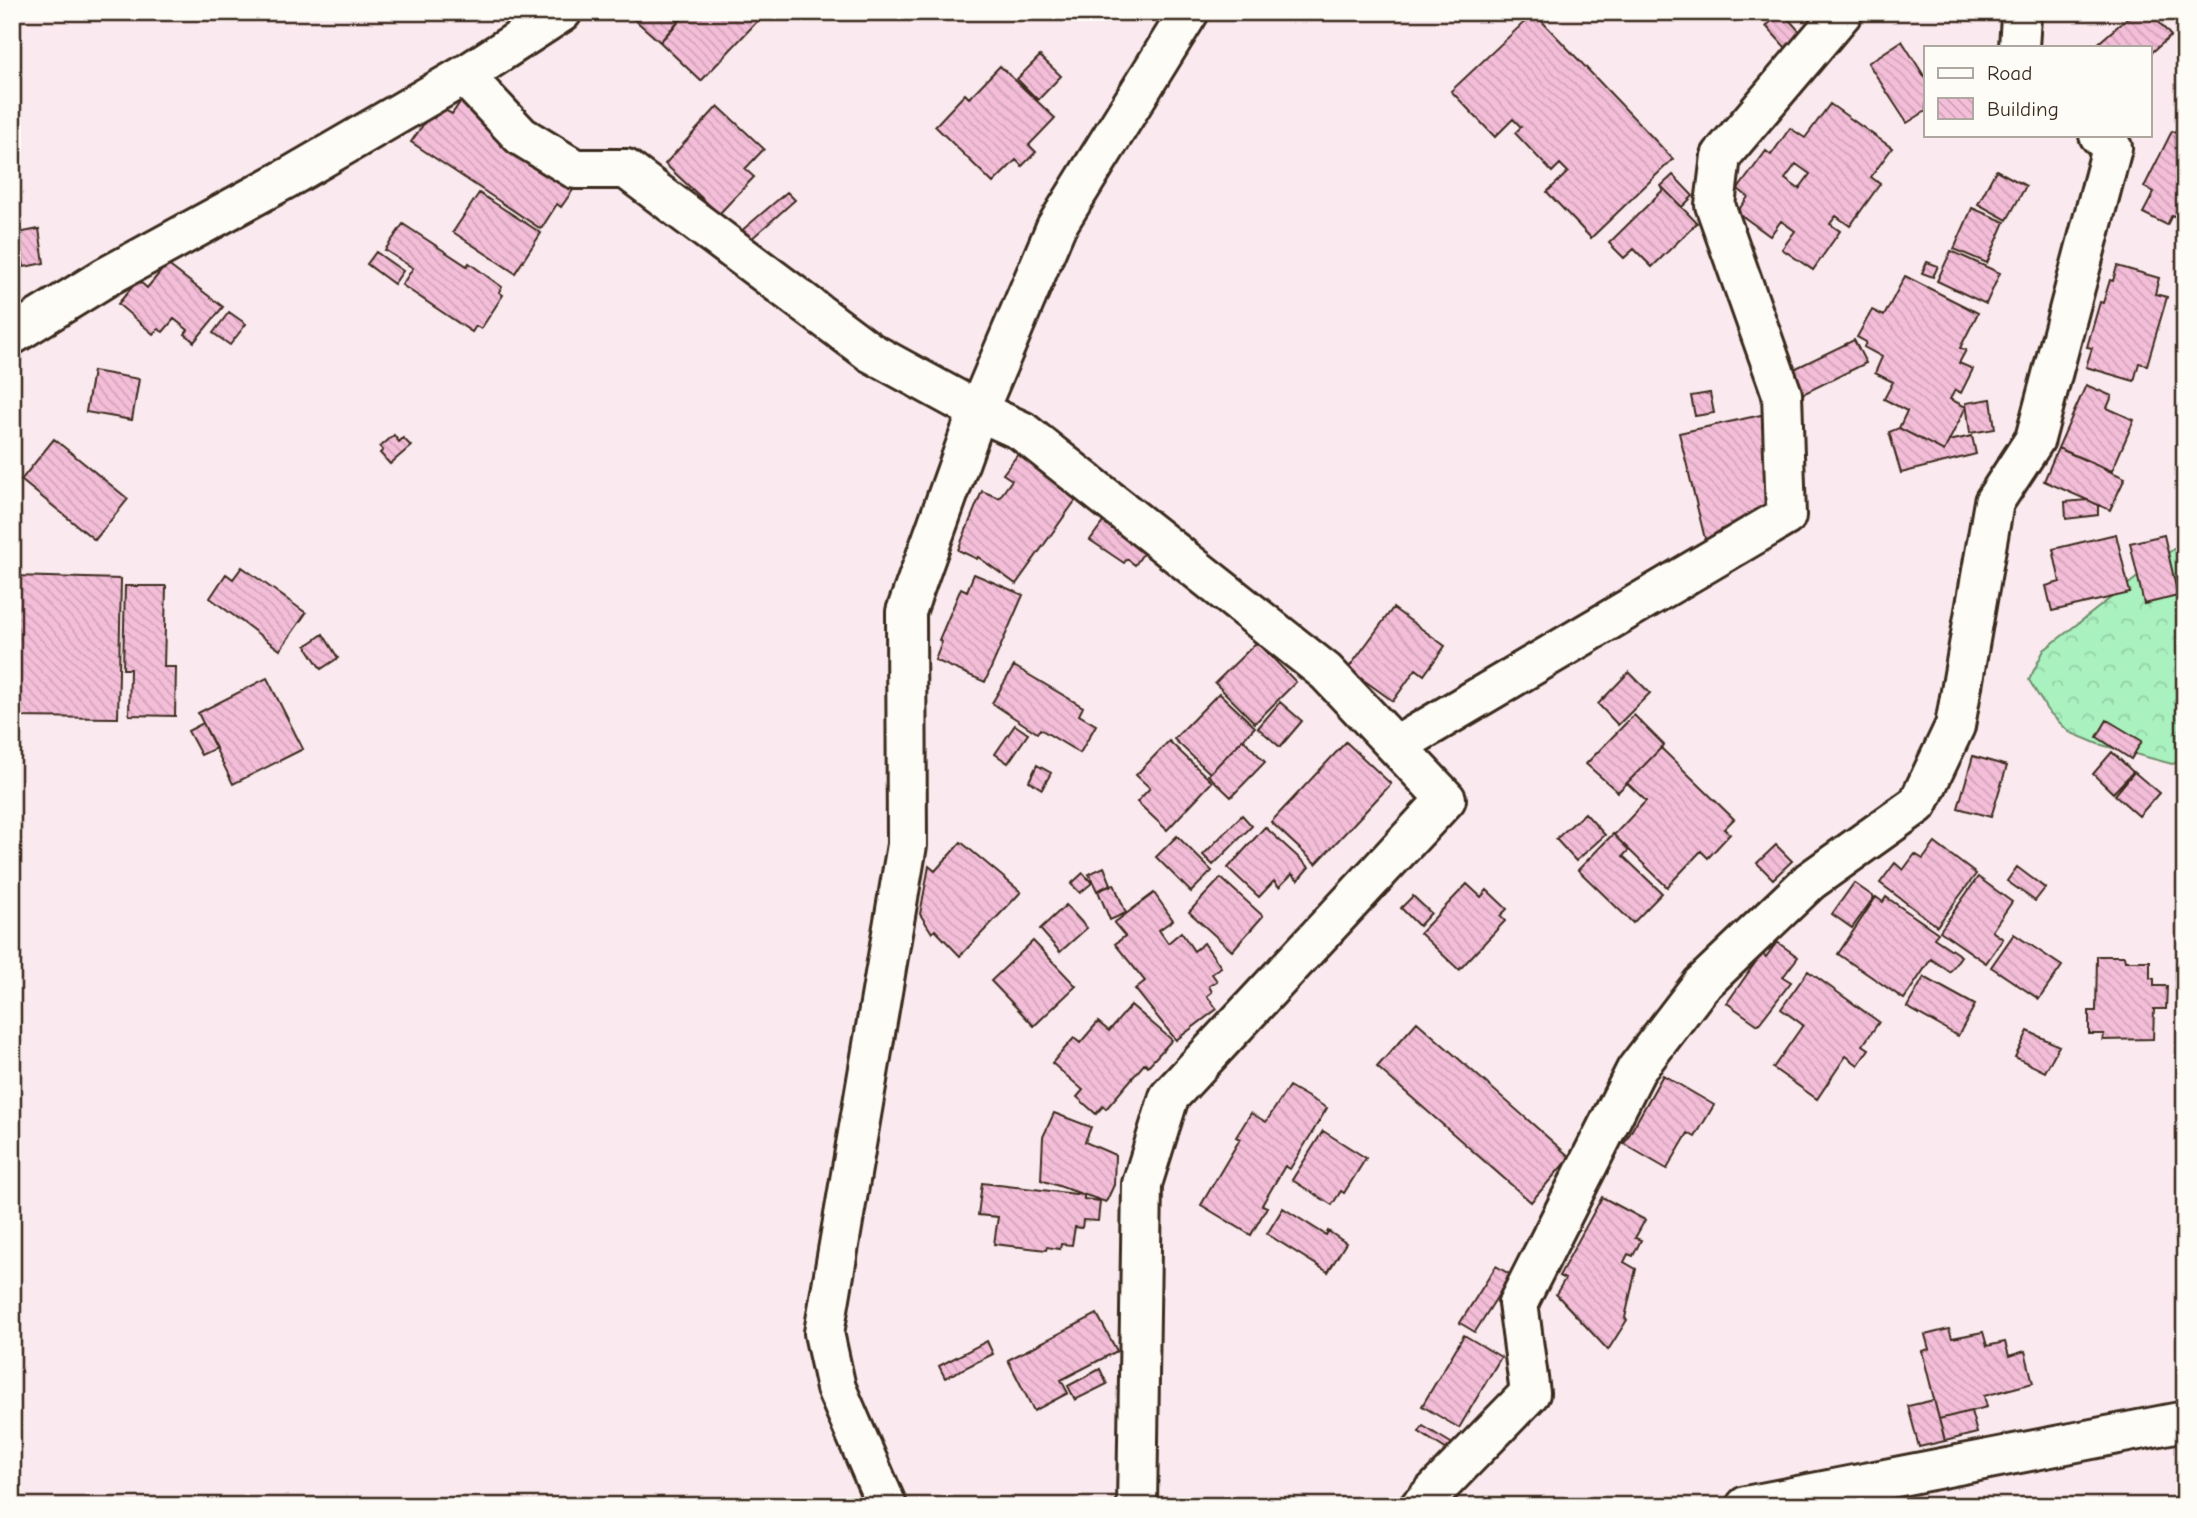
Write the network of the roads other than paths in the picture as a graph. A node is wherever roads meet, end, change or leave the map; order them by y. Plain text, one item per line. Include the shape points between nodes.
1 (562, 12) edge
2 (1189, 12) edge
3 (1843, 12) edge
4 (2019, 12) edge
5 (2019, 46) edge
6 (470, 72) junction
7 (2100, 136) edge
8 (12, 335) edge
9 (978, 411) junction
10 (1396, 746) junction
11 (2185, 1421) edge
12 (887, 1506) edge
13 (1137, 1506) edge
14 (1420, 1506) edge
15 (1746, 1506) edge

1 - 6 street
2 - 9 street via 1056,227
3 - 10 street via 1721,156 1715,205 1782,394 1786,516
4 - 5 street
6 - 8 street
6 - 9 street via 473,85 521,136 575,169 626,169 870,352
7 - 14 street via 2112,148 2035,439 1994,502 1955,726 1918,804 1810,881 1701,985 1636,1070 1518,1303 1530,1393
9 - 10 street via 1022,430 1326,672
9 - 12 street via 906,612 907,845 824,1333 836,1388
10 - 13 street via 1446,799 1170,1097 1142,1184
11 - 15 street

